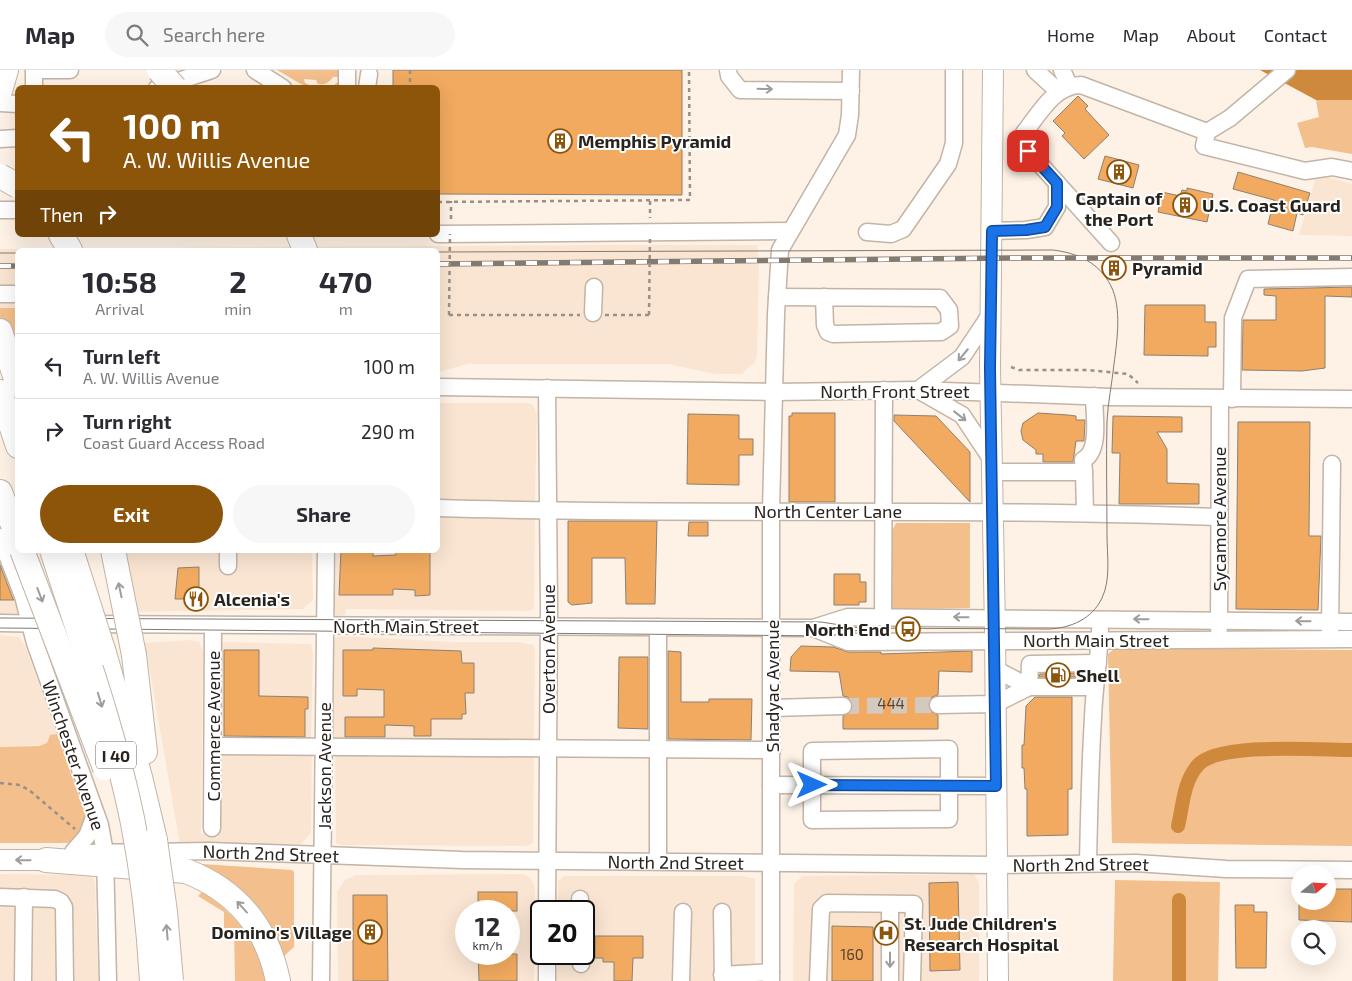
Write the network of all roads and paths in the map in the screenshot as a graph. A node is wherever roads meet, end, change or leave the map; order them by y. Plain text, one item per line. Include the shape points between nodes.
1 (6, 70) edge
2 (34, 70) edge
3 (70, 70) edge
4 (159, 70) edge
5 (212, 70) edge
6 (255, 70) edge
7 (347, 70) edge
8 (410, 70) edge
9 (689, 70) edge
10 (728, 70) edge
11 (851, 70) edge
12 (954, 70) edge
13 (993, 70) edge
14 (1035, 70) edge
15 (1287, 70) edge
16 (1063, 82) edge
17 (34, 85) edge
18 (166, 85) edge
19 (172, 85) edge
20 (278, 85) edge
21 (347, 85) edge
22 (410, 85) edge
23 (0, 91) edge
24 (851, 91) junction
25 (0, 104) edge
26 (15, 104) edge
27 (1207, 132) junction
28 (15, 138) edge
29 (0, 139) edge
30 (1352, 172) edge
31 (0, 176) edge
32 (15, 176) edge
33 (1057, 183) junction
34 (15, 184) edge
35 (451, 201) junction
36 (440, 202) edge
37 (0, 210) edge
38 (15, 210) edge
39 (789, 231) junction
40 (992, 231) junction
41 (867, 232) dead end
42 (446, 234) edge
43 (62, 237) edge
44 (650, 237) dead end
45 (1111, 243) dead end
46 (69, 248) edge
47 (1352, 278) edge
48 (594, 287) dead end
49 (0, 294) edge
50 (15, 294) edge
51 (777, 297) junction
52 (824, 297) junction
53 (593, 315) junction
54 (990, 315) junction
55 (0, 331) edge
56 (1011, 367) dead end
57 (15, 376) edge
58 (1140, 384) dead end
59 (0, 385) edge
60 (15, 385) edge
61 (440, 387) edge
62 (547, 388) junction
63 (884, 390) junction
64 (918, 390) junction
65 (0, 392) edge
66 (774, 392) junction
67 (991, 392) junction
68 (1094, 396) junction
69 (1226, 399) junction
70 (1352, 400) edge
71 (15, 437) edge
72 (1332, 464) dead end
73 (992, 466) junction
74 (1084, 472) junction
75 (0, 492) edge
76 (440, 508) edge
77 (771, 510) junction
78 (548, 511) junction
79 (883, 511) junction
80 (992, 511) junction
81 (1085, 513) junction
82 (1218, 517) junction
83 (15, 530) edge
84 (0, 537) edge
85 (23, 553) edge
86 (53, 553) edge
87 (72, 553) edge
88 (114, 553) edge
89 (326, 553) edge
90 (883, 616) junction
91 (995, 617) junction
92 (1100, 618) junction
93 (1218, 620) junction
94 (1330, 621) junction
95 (1352, 622) edge
96 (0, 623) edge
97 (30, 623) junction
98 (213, 624) junction
99 (325, 626) junction
100 (549, 627) junction
101 (658, 627) junction
102 (772, 628) junction
103 (813, 628) junction
104 (1352, 639) edge
105 (996, 640) junction
106 (1100, 640) junction
107 (1219, 640) junction
108 (1330, 640) junction
109 (1098, 663) junction
110 (996, 669) junction
111 (1029, 687) junction
112 (1094, 687) junction
113 (995, 704) junction
114 (938, 705) tunnel mouth
115 (843, 706) tunnel mouth
116 (772, 708) junction
117 (213, 746) junction
118 (323, 747) junction
119 (548, 747) junction
120 (658, 750) junction
121 (772, 750) junction
122 (0, 783) edge
123 (771, 785) junction
124 (812, 785) junction
125 (948, 786) junction
126 (996, 786) junction
127 (96, 815) junction
128 (212, 828) dead end
129 (80, 833) dead end
130 (156, 840) junction
131 (73, 852) junction
132 (323, 856) junction
133 (105, 859) junction
134 (0, 860) edge
135 (46, 860) junction
136 (139, 860) junction
137 (548, 861) junction
138 (658, 861) junction
139 (771, 861) junction
140 (1088, 862) junction
141 (996, 865) junction
142 (1352, 870) edge
143 (0, 897) edge
144 (24, 897) junction
145 (547, 900) edge
146 (890, 904) junction
147 (683, 912) dead end
148 (722, 912) dead end
149 (547, 965) edge
150 (771, 977) edge
151 (722, 978) edge
152 (23, 981) edge
153 (65, 981) edge
154 (108, 981) edge
155 (152, 981) edge
156 (171, 981) edge
157 (278, 981) edge
158 (320, 981) edge
159 (547, 981) edge
160 (681, 981) edge
161 (818, 981) edge
162 (890, 981) edge
163 (912, 981) edge
164 (998, 981) edge

1 - 23 highway
2 - 3 street
2 - 17 street
4 - 19 highway, bridge
5 - 18 street
6 - 20 street
7 - 21 street
8 - 22 path
9 - 35 path via 690,200
10 -> 24 street via 728,76 740,90
11 - 24 street, Shadyac Avenue
12 - 41 street via 954,143 948,164 903,229 890,234
13 - 40 main road
14 - 16 street
15 - 27 street via 1230,118
16 - 27 street via 1080,85
16 - 33 street via 1024,133 1028,151
24 - 39 street, Shadyac Avenue via 847,135
25 - 26 street
27 - 30 street via 1204,146 1305,171 1332,167
28 - 29 street
31 - 32 street
31 - 34 highway, bridge
33 - 40 street via 1057,207 1045,227
33 - 45 street
35 - 36 path
35 - 42 path
37 - 38 street
39 - 42 street
39 - 51 street, Shadyac Avenue via 780,250
40 - 54 main road
42 - 53 path, bridge via 449,315
43 - 46 highway
44 - 53 path, bridge via 649,315
47 - 69 street, Sycamore Avenue via 1248,279 1233,318
48 - 53 street
49 - 50 street
51 - 52 street
51 - 66 street, Shadyac Avenue
52 - 52 street via 940,298 949,310 950,326 941,332 833,334 825,325
54 -> 64 street via 962,357
54 - 67 main road
55 - 57 highway
56 - 58 path via 1019,370 1088,370 1128,374
59 - 60 street
61 - 62 street, North Front Street
62 - 66 street, North Front Street
62 - 78 street, Overton Avenue
63 - 64 street, North Front Street
63 - 66 street, North Front Street
63 - 79 street
64 - 67 street, North Front Street
64 -> 73 street via 962,415
65 - 71 highway
66 - 77 street, Shadyac Avenue
67 - 68 street, North Front Street
67 - 73 main road
68 - 69 street, North Front Street
68 - 74 street via 1093,448 1083,460
69 - 70 street, North Front Street
69 - 82 street, Sycamore Avenue
72 - 94 street
73 - 74 street
73 - 80 main road
74 - 81 street
75 - 83 highway
76 - 78 street, North Center Lane
77 - 78 street, North Center Lane
77 - 79 street, North Center Lane
77 - 102 street, Shadyac Avenue
78 - 100 street, Overton Avenue
79 - 80 street, North Center Lane
79 - 90 street
80 - 81 street, North Center Lane
80 - 91 main road
81 - 82 street, North Center Lane
82 - 93 street, Sycamore Avenue
84 - 97 street, Winchester Avenue
85 -> 136 highway, bridge
86 -> 136 highway, I 40, bridge via 106,718
87 - 130 highway, I 40, bridge via 129,735
130 -> 88 highway, bridge via 134,655
89 - 99 street, Jackson Avenue
91 -> 90 street, North Main Street
90 - 103 street, North Main Street via 848,617
91 - 92 street, North Main Street
91 - 105 main road
93 -> 92 street, North Main Street
92 - 106 street
94 -> 93 street, North Main Street
93 - 107 street, Sycamore Avenue
94 - 95 street, North Main Street
94 - 108 street
96 - 97 street, North Main Street
97 - 98 street, North Main Street
97 - 127 street, Winchester Avenue
98 - 99 street, North Main Street
98 - 117 street, Commerce Avenue
99 - 100 street, North Main Street
99 - 118 street, Jackson Avenue
100 - 101 street, North Main Street
100 - 119 street, Overton Avenue
101 - 102 street, North Main Street
101 - 120 street
102 - 103 street, North Main Street
102 - 116 street, Shadyac Avenue
103 - 105 street, North Main Street via 848,642
104 - 108 street, North Main Street
105 - 106 street, North Main Street
105 - 110 main road
106 - 107 street, North Main Street
106 - 109 street
107 - 108 street, North Main Street
109 - 111 street via 1030,664
109 - 112 street
110 - 111 street
110 - 113 main road
111 - 112 street
111 - 113 street
112 - 140 street
113 - 114 street
113 - 126 main road
115 - 116 street
116 - 121 street, Shadyac Avenue
117 - 118 street
117 - 128 street, Commerce Avenue
118 - 119 street
118 - 132 street, Jackson Avenue
119 - 120 street
119 - 137 street, Overton Avenue
120 - 121 street
120 - 138 street
121 - 123 street, Shadyac Avenue
122 - 129 path via 20,785 29,790
123 - 124 street
123 - 139 street, Shadyac Avenue
124 - 125 street
124 - 125 street via 812,820 949,819
124 - 125 street via 812,750 949,749
125 - 126 street
126 - 141 main road
127 - 131 street via 87,836
127 - 133 street, Winchester Avenue
156 -> 130 highway, I 40, bridge
131 - 133 street, North 2nd Street
131 - 135 street, North 2nd Street
132 - 133 street, North 2nd Street via 210,851
132 - 137 street, North 2nd Street
132 - 158 street, Jackson Avenue
133 - 135 highway
133 - 154 street, Winchester Avenue
157 -> 133 highway via 262,935 242,906 218,885 186,871
135 -> 134 main road, North 2nd Street
136 - 155 highway, I 40, bridge via 146,901
137 - 138 street, North 2nd Street
137 - 145 street, Overton Avenue
138 - 139 street, North 2nd Street
139 - 141 street, North 2nd Street
139 - 150 street, Shadyac Avenue
140 - 141 street, North 2nd Street
140 - 142 street, North 2nd Street via 1226,869
141 - 164 main road
143 - 144 street
144 - 152 street
144 - 153 street via 55,899 64,907
146 - 161 street via 822,905
146 -> 162 street
146 - 163 street via 914,904
147 - 160 street
148 - 151 street
149 - 159 street
150 - 151 street

